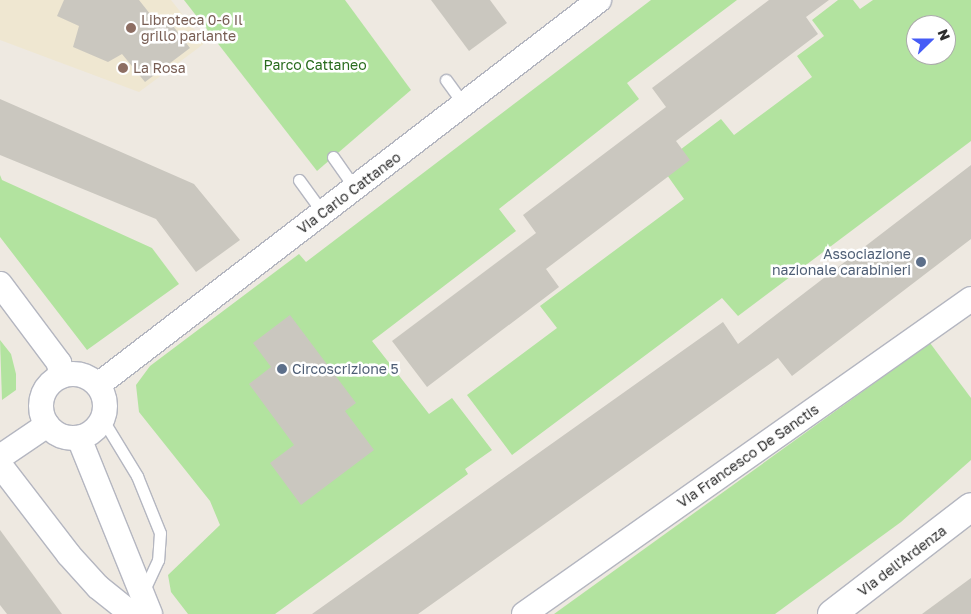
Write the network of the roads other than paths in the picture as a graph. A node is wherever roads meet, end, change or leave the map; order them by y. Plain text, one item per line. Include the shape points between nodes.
1 (599, 0) edge
2 (446, 80) dead end
3 (464, 105) junction
4 (333, 158) dead end
5 (299, 180) dead end
6 (355, 189) junction
7 (323, 213) junction
8 (0, 284) edge
9 (971, 299) edge
10 (62, 376) junction
11 (98, 386) junction
12 (103, 420) junction
13 (46, 425) junction
14 (79, 438) junction
15 (0, 457) edge
16 (0, 465) edge
17 (971, 506) edge
18 (142, 607) edge
19 (524, 614) edge
20 (832, 614) edge

1 - 3 street, Via Carlo Cattaneo
2 - 3 lane
3 - 6 street, Via Carlo Cattaneo
4 - 6 lane
5 - 7 lane
6 - 7 street, Via Carlo Cattaneo
7 - 11 street, Via Carlo Cattaneo
8 - 10 street via 59,363
9 - 19 street, Via Francesco De Sanctis
10 - 11 street via 81,375
10 - 13 street via 50,383 41,400
11 - 12 street via 105,402
12 - 14 street via 93,432
12 - 18 lane via 138,476 160,533 158,560
13 - 14 street via 61,436
13 - 15 street
14 - 18 street
16 - 18 street via 69,555 98,587
17 - 20 main road, Via dell'Ardenza

